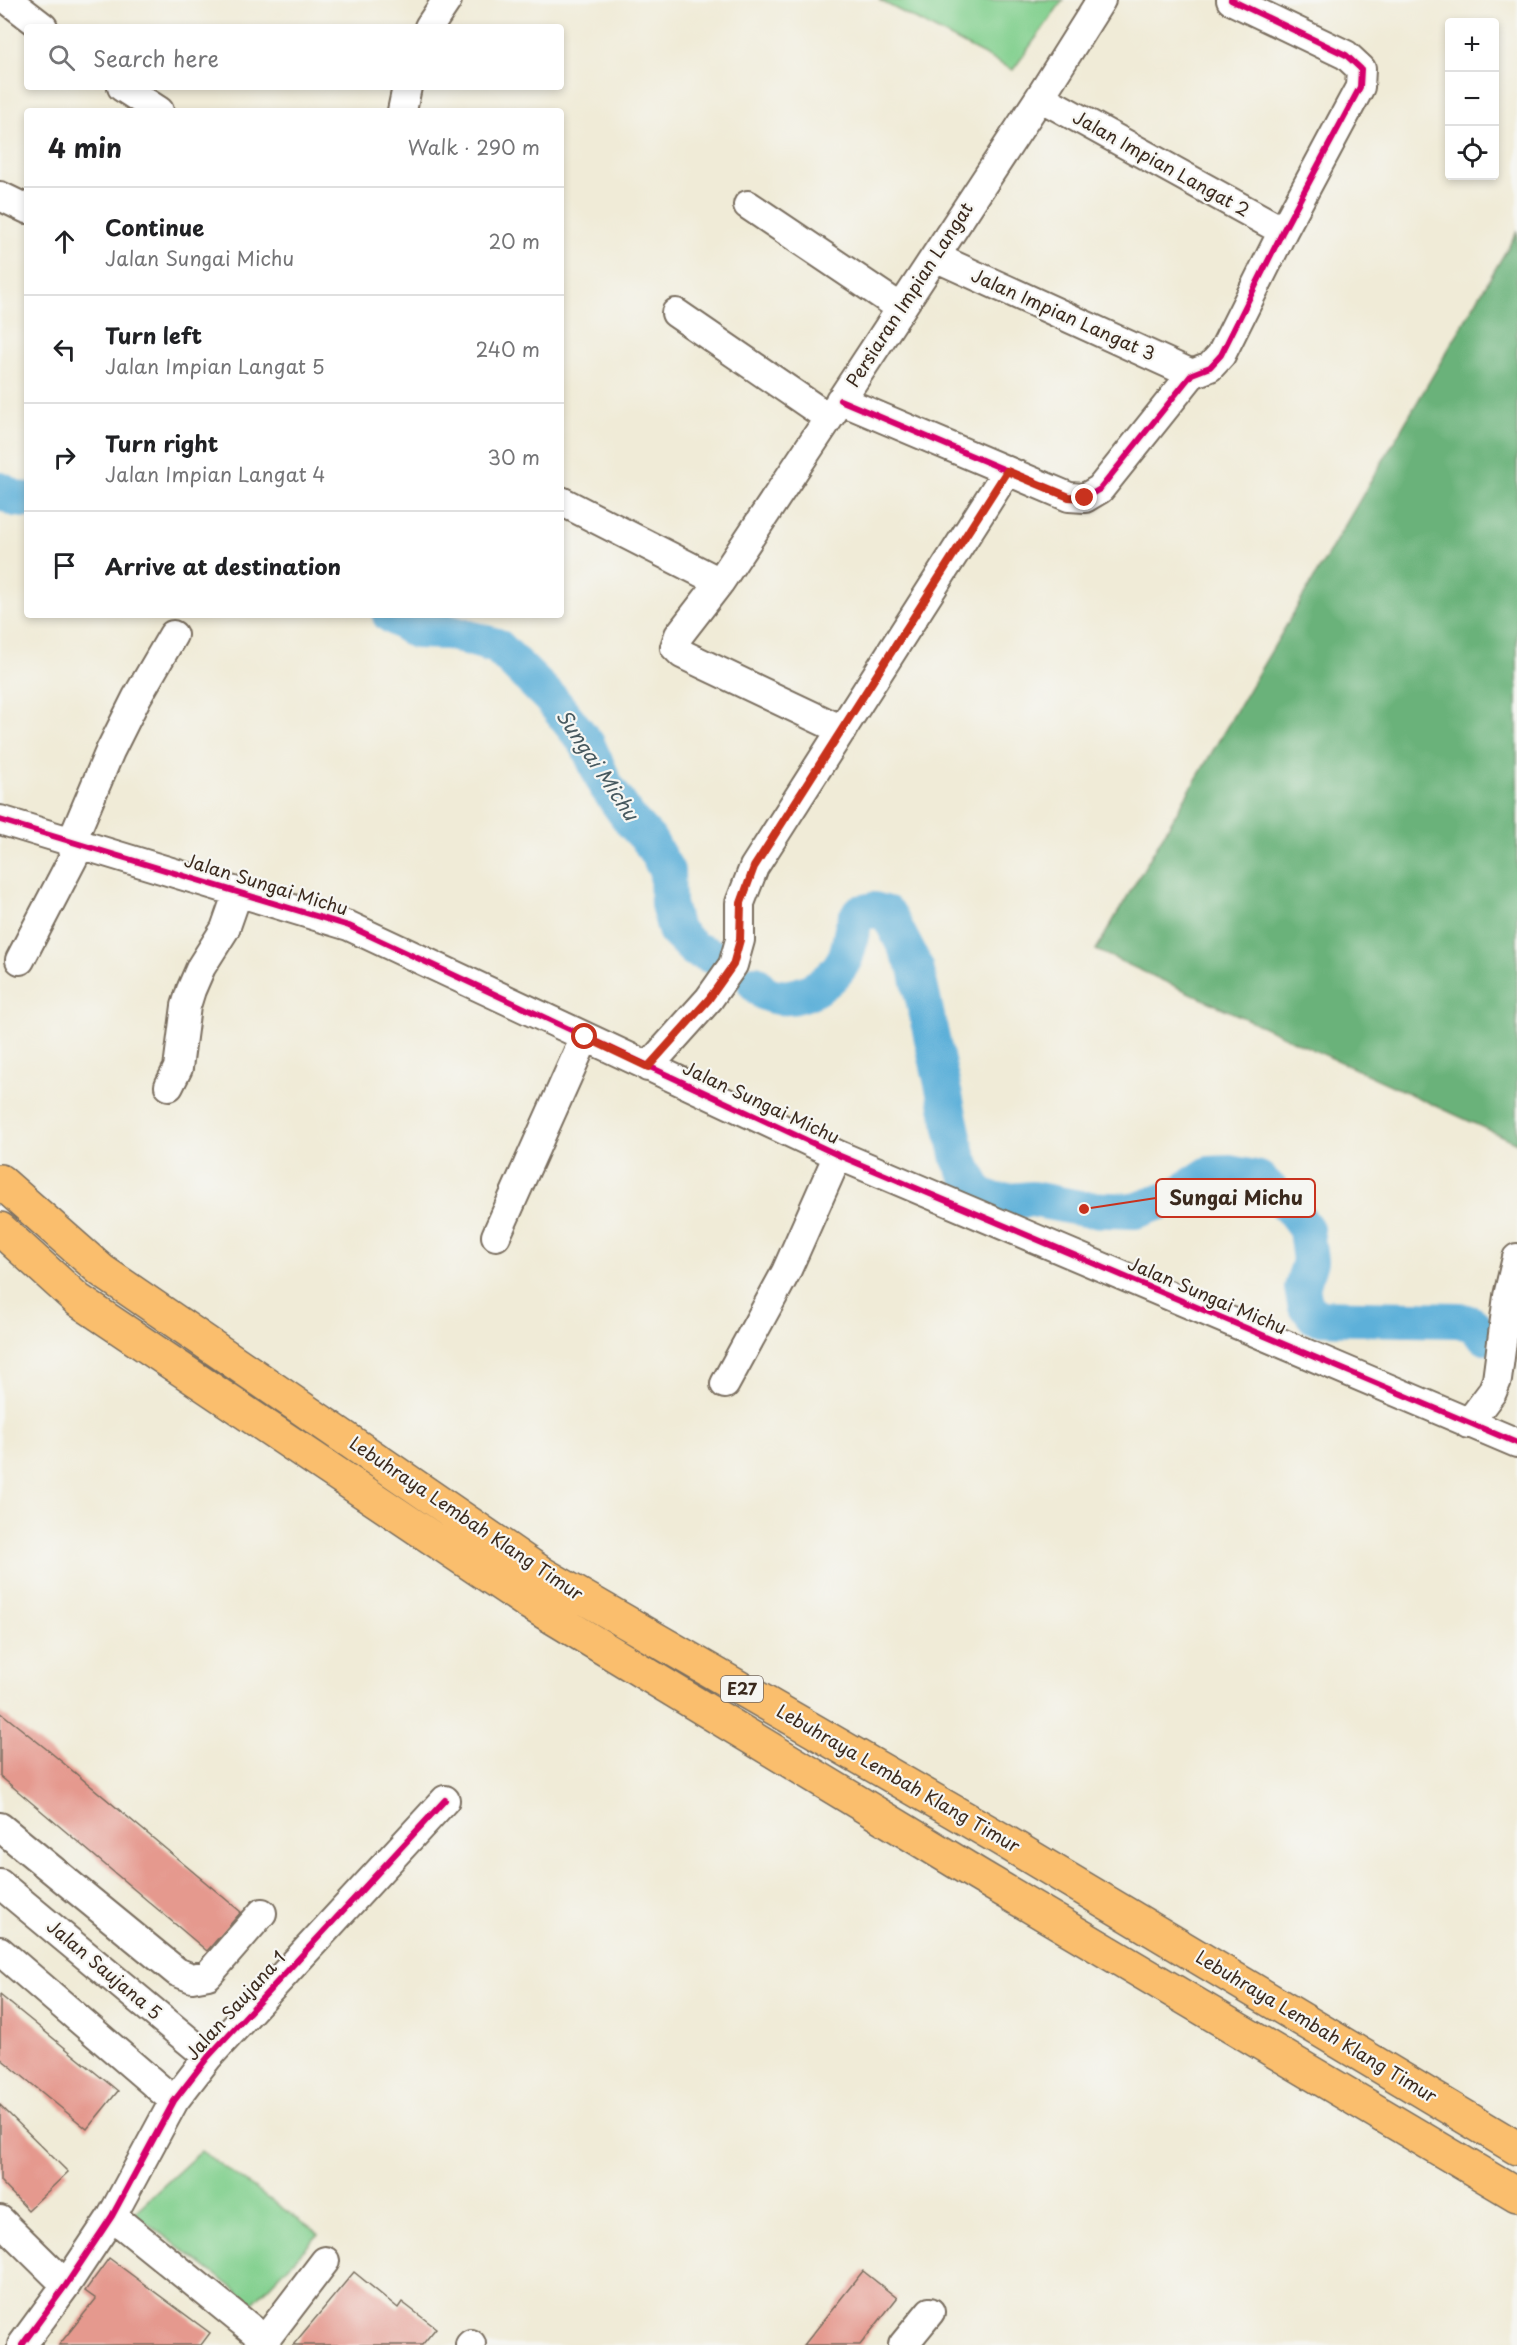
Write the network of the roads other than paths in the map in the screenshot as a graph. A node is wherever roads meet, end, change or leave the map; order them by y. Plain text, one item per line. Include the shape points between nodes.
1 (8, 0) edge
2 (447, 0) edge
3 (1101, 0) edge
4 (1231, 0) edge
5 (39, 24) edge
6 (431, 24) edge
7 (127, 90) edge
8 (406, 90) edge
9 (1040, 97) junction
10 (154, 108) edge
11 (403, 108) edge
12 (0, 196) edge
13 (748, 205) dead end
14 (24, 208) edge
15 (1282, 231) junction
16 (935, 257) junction
17 (901, 308) junction
18 (676, 313) dead end
19 (1192, 374) junction
20 (834, 409) junction
21 (1007, 471) junction
22 (564, 503) edge
23 (720, 582) junction
24 (173, 635) dead end
25 (842, 730) junction
26 (0, 820) edge
27 (76, 842) junction
28 (238, 892) junction
29 (20, 960) dead end
30 (585, 1037) junction
31 (648, 1067) junction
32 (169, 1086) dead end
33 (838, 1155) junction
34 (0, 1181) edge
35 (0, 1230) edge
36 (496, 1236) dead end
37 (1517, 1258) edge
38 (725, 1383) dead end
39 (1468, 1424) junction
40 (1517, 1443) edge
41 (445, 1800) dead end
42 (0, 1827) edge
43 (0, 1884) edge
44 (262, 1913) dead end
45 (0, 1951) edge
46 (208, 2057) junction
47 (174, 2101) junction
48 (1517, 2148) edge
49 (1517, 2196) edge
50 (112, 2216) junction
51 (0, 2220) edge
52 (325, 2261) dead end
53 (66, 2285) junction
54 (930, 2312) dead end
55 (263, 2342) edge
56 (22, 2345) edge
57 (903, 2345) edge

1 - 5 street
2 - 6 street
3 - 9 street, Persiaran Impian Langat
4 - 15 street via 1346,55 1361,69 1360,87
7 - 10 street
8 - 11 street
9 - 15 street, Jalan Impian Langat 2
9 - 16 street, Persiaran Impian Langat
12 - 14 street
13 - 17 street
15 - 19 street via 1221,355 1210,367
16 - 17 street, Persiaran Impian Langat
16 - 19 street, Jalan Impian Langat 3
17 - 20 street, Persiaran Impian Langat
18 - 20 street
19 - 21 street via 1100,489 1085,498 1069,497
20 - 21 street
20 - 23 street, Persiaran Impian Langat
21 - 25 street
22 - 23 street
23 - 25 street, Persiaran Impian Langat via 679,635 675,646 682,654
24 - 27 street via 110,751
25 - 31 street via 754,867 741,903 740,940 733,965 709,999
26 - 27 street, Jalan Sungai Michu
27 - 28 street, Jalan Sungai Michu
27 - 29 street
28 - 30 street, Jalan Sungai Michu via 350,926
28 - 32 street via 225,929 190,990 178,1068
30 - 31 street, Jalan Sungai Michu
30 - 36 street
31 - 33 street, Jalan Sungai Michu
33 - 38 street via 786,1272
33 - 39 street, Jalan Sungai Michu
34 - 48 highway, Lebuhraya Lembah Klang Timur / E27 via 102,1271 543,1574 999,1838
35 - 49 highway, Lebuhraya Lembah Klang Timur / E27 via 78,1300 526,1601
37 - 39 street via 1497,1380
39 - 40 street, Jalan Sungai Michu
41 - 46 street, Jalan Saujana 1
42 - 44 street via 177,1972 192,1978 208,1975
43 - 46 street, Jalan Saujana 5
45 - 47 street
46 - 47 street, Jalan Saujana 1
47 - 50 street, Jalan Saujana 1
50 - 53 street, Jalan Saujana 1
50 - 55 street
51 - 53 street
52 - 55 street
53 - 56 street, Jalan Saujana 1
54 - 57 street

